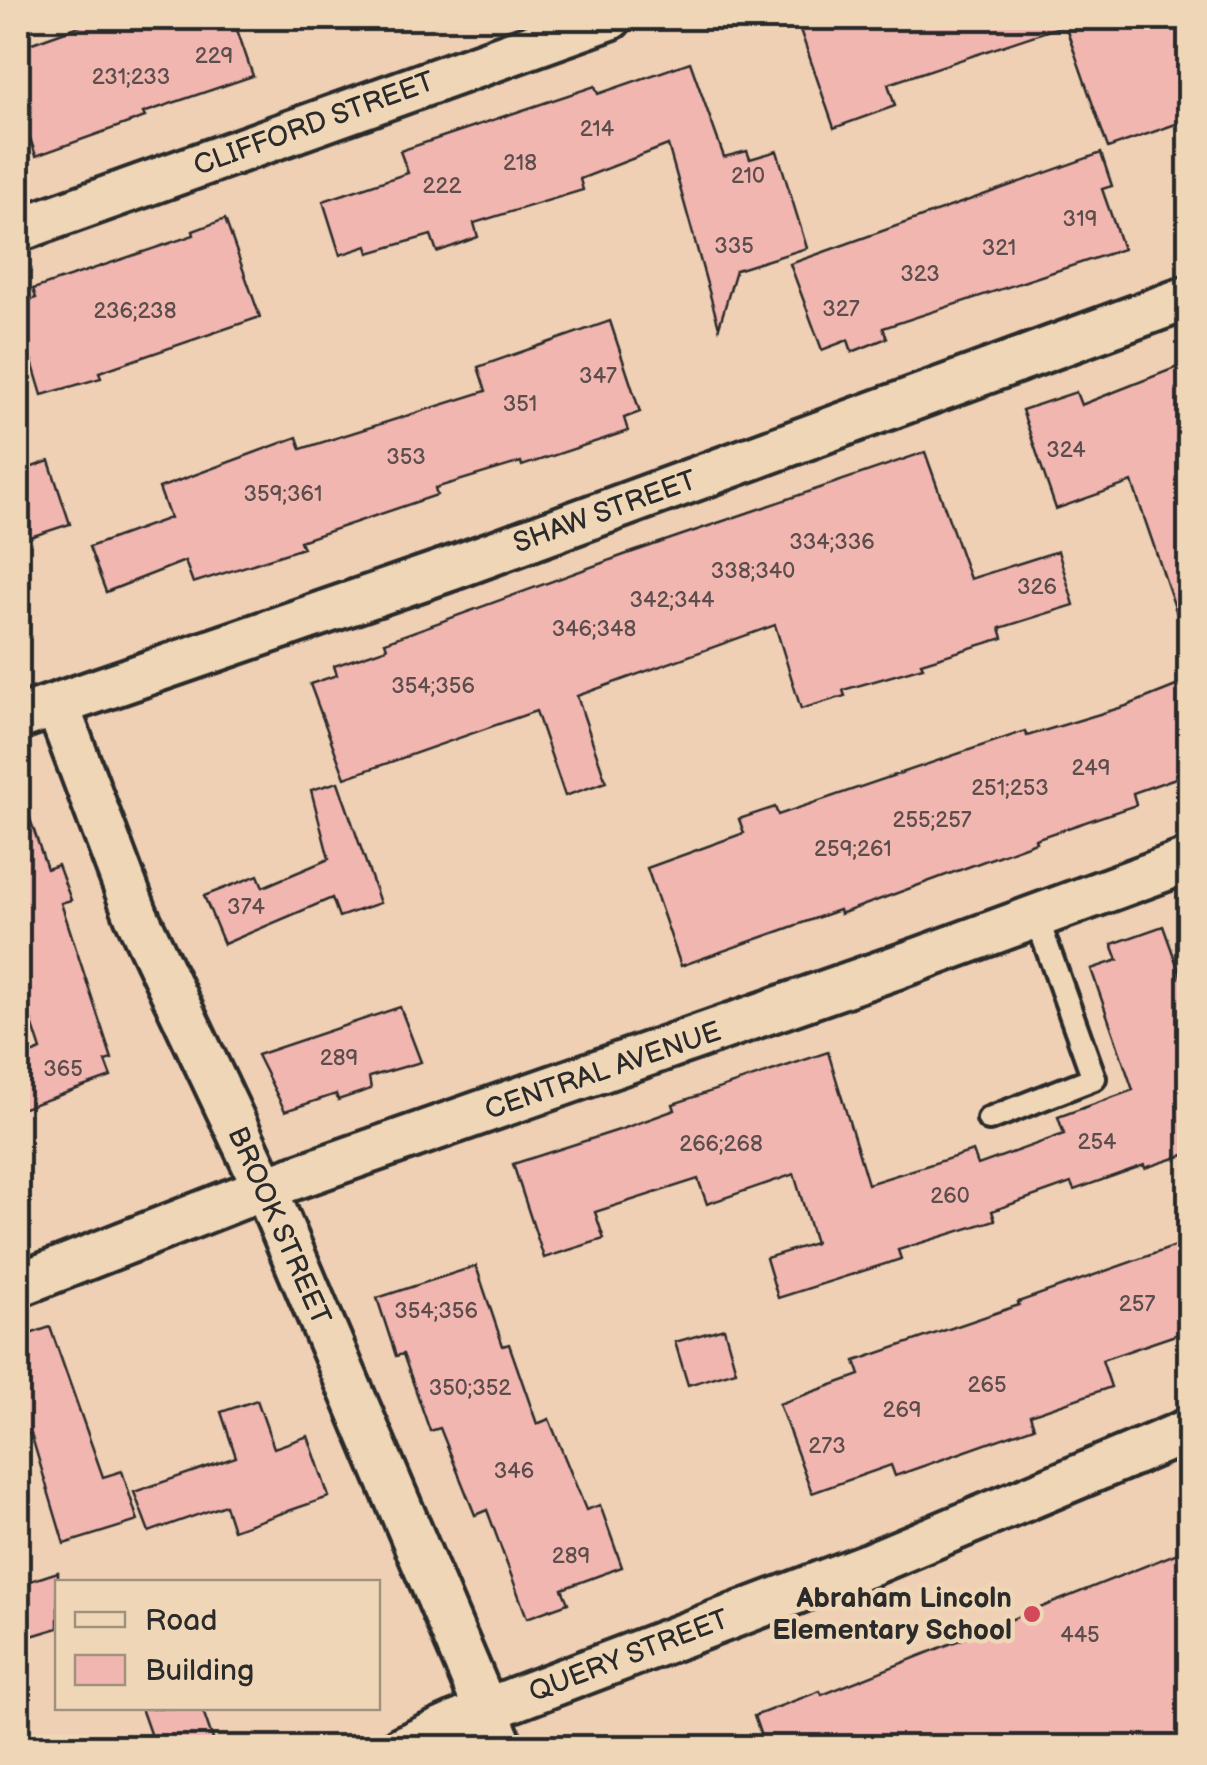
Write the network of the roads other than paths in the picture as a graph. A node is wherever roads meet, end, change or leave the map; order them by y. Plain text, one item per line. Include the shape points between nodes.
1 (610, 18) edge
2 (18, 230) edge
3 (1190, 297) edge
4 (37, 711) edge
5 (1190, 860) edge
6 (1036, 916) junction
7 (989, 1118) dead end
8 (265, 1188) junction
9 (18, 1285) edge
10 (1190, 1430) edge
11 (494, 1729) edge
12 (402, 1748) edge

1 - 2 street, CLIFFORD STREET
3 - 4 street, SHAW STREET via 450,569
4 - 8 street, BROOK STREET
5 - 6 street, CENTRAL AVENUE
6 - 7 lane via 1094,1078
6 - 8 street, CENTRAL AVENUE
8 - 9 street, CENTRAL AVENUE
8 - 11 street, BROOK STREET
10 - 11 street, QUERY STREET
11 - 12 street, QUERY STREET

